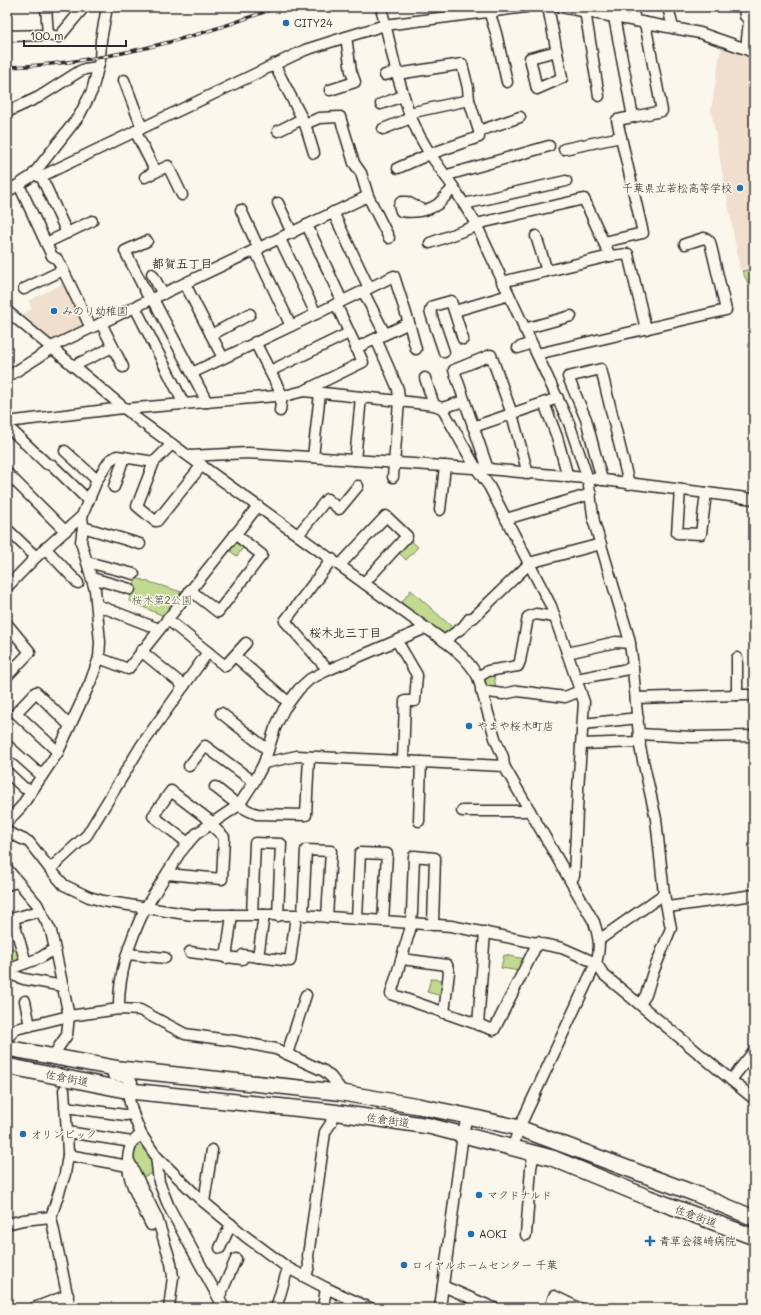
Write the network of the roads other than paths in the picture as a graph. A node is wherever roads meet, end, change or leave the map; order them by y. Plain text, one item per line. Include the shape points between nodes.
1 (46, 7) edge
2 (84, 7) edge
3 (107, 7) edge
4 (381, 7) edge
5 (526, 7) edge
6 (548, 7) edge
7 (561, 7) edge
8 (632, 7) edge
9 (668, 7) edge
10 (744, 7) edge
11 (589, 10) edge
12 (489, 11) junction
13 (614, 17) junction
14 (640, 22) junction
15 (385, 25) junction
16 (673, 28) junction
17 (48, 35) junction
18 (7, 36) edge
19 (346, 37) junction
20 (557, 51) dead end
21 (750, 51) edge
22 (274, 64) junction
23 (98, 67) junction
24 (396, 73) junction
25 (385, 75) dead end
26 (124, 80) dead end
27 (507, 82) dead end
28 (334, 91) dead end
29 (403, 96) junction
30 (599, 96) dead end
31 (469, 100) junction
32 (382, 104) dead end
33 (7, 112) edge
34 (410, 115) junction
35 (520, 117) dead end
36 (634, 117) junction
37 (303, 121) junction
38 (139, 129) junction
39 (384, 129) dead end
40 (278, 131) dead end
41 (478, 131) junction
42 (621, 137) junction
43 (549, 146) dead end
44 (564, 149) dead end
45 (314, 153) dead end
46 (430, 154) junction
47 (398, 168) dead end
48 (156, 172) junction
49 (38, 174) junction
50 (145, 177) dead end
51 (446, 177) junction
52 (566, 181) dead end
53 (19, 186) junction
54 (454, 188) junction
55 (7, 192) edge
56 (182, 195) dead end
57 (368, 196) junction
58 (278, 203) dead end
59 (464, 204) junction
60 (241, 210) dead end
61 (423, 210) dead end
62 (333, 212) junction
63 (92, 221) dead end
64 (307, 225) junction
65 (476, 225) junction
66 (67, 233) junction
67 (292, 233) junction
68 (536, 236) dead end
69 (389, 238) dead end
70 (280, 239) junction
71 (143, 241) dead end
72 (430, 242) dead end
73 (604, 242) junction
74 (46, 243) junction
75 (685, 244) dead end
76 (257, 250) junction
77 (610, 256) junction
78 (62, 270) junction
79 (547, 271) junction
80 (152, 274) dead end
81 (502, 282) junction
82 (185, 284) junction
83 (24, 289) dead end
84 (366, 289) junction
85 (163, 294) junction
86 (509, 295) junction
87 (151, 300) junction
88 (339, 302) junction
89 (135, 307) junction
90 (7, 311) edge
91 (455, 311) junction
92 (250, 314) dead end
93 (316, 314) junction
94 (571, 316) dead end
95 (101, 323) junction
96 (409, 323) junction
97 (291, 326) junction
98 (91, 328) junction
99 (524, 329) junction
100 (646, 329) junction
101 (350, 333) junction
102 (385, 334) junction
103 (211, 335) junction
104 (376, 339) junction
105 (463, 339) dead end
106 (255, 342) junction
107 (531, 343) junction
108 (113, 347) junction
109 (52, 348) junction
110 (356, 348) junction
111 (518, 348) dead end
112 (416, 349) dead end
113 (444, 352) dead end
114 (537, 354) junction
115 (223, 358) junction
116 (73, 366) junction
117 (123, 367) dead end
118 (192, 372) junction
119 (270, 372) junction
120 (7, 377) edge
121 (425, 378) dead end
122 (304, 391) junction
123 (320, 393) junction
124 (282, 395) junction
125 (361, 397) junction
126 (558, 398) junction
127 (399, 401) junction
128 (464, 401) junction
129 (207, 402) junction
130 (544, 403) junction
131 (184, 404) junction
132 (438, 407) junction
133 (124, 408) junction
134 (280, 411) dead end
135 (512, 414) junction
136 (7, 422) edge
137 (7, 426) edge
138 (474, 427) junction
139 (172, 444) junction
140 (65, 451) dead end
141 (189, 456) junction
142 (124, 457) junction
143 (313, 457) junction
144 (355, 460) junction
145 (154, 462) junction
146 (394, 463) junction
147 (202, 465) junction
148 (445, 466) junction
149 (476, 468) junction
150 (488, 469) junction
151 (7, 473) edge
152 (528, 474) junction
153 (393, 477) dead end
154 (568, 477) junction
155 (588, 479) junction
156 (97, 480) junction
157 (602, 480) junction
158 (630, 484) junction
159 (358, 486) dead end
160 (114, 487) dead end
161 (680, 490) junction
162 (706, 493) junction
163 (591, 494) junction
164 (754, 499) edge
165 (88, 500) junction
166 (258, 506) junction
167 (440, 510) dead end
168 (82, 516) junction
169 (506, 519) junction
170 (83, 527) junction
171 (7, 529) edge
172 (65, 531) junction
173 (236, 534) junction
174 (298, 535) junction
175 (140, 544) dead end
176 (601, 544) junction
177 (45, 548) junction
178 (36, 557) junction
179 (87, 562) junction
180 (336, 562) junction
181 (529, 563) junction
182 (134, 574) dead end
183 (92, 578) junction
184 (8, 583) edge
185 (78, 583) dead end
186 (364, 583) junction
187 (130, 589) dead end
188 (190, 590) junction
189 (97, 605) junction
190 (554, 617) junction
191 (167, 619) junction
192 (426, 628) junction
193 (159, 629) junction
194 (9, 631) edge
195 (397, 641) junction
196 (444, 641) junction
197 (246, 642) dead end
198 (630, 643) junction
199 (141, 651) junction
200 (208, 652) junction
201 (567, 652) junction
202 (234, 656) junction
203 (99, 658) junction
204 (737, 658) dead end
205 (633, 668) junction
206 (328, 670) junction
207 (7, 676) edge
208 (478, 676) junction
209 (577, 679) junction
210 (184, 686) junction
211 (481, 691) junction
212 (580, 691) junction
213 (737, 695) junction
214 (754, 695) edge
215 (636, 698) junction
216 (288, 702) junction
217 (221, 713) dead end
218 (638, 718) junction
219 (583, 724) junction
220 (70, 726) junction
221 (754, 736) edge
222 (640, 738) junction
223 (581, 744) junction
224 (7, 745) edge
225 (268, 750) junction
226 (58, 752) junction
227 (309, 757) junction
228 (403, 761) junction
229 (421, 762) junction
230 (264, 763) junction
231 (189, 766) dead end
232 (504, 766) junction
233 (7, 772) edge
234 (42, 776) junction
235 (254, 782) junction
236 (215, 787) dead end
237 (32, 790) junction
238 (239, 805) junction
239 (462, 811) dead end
240 (530, 811) junction
241 (418, 821) dead end
242 (7, 822) edge
243 (211, 824) junction
244 (7, 832) edge
245 (188, 843) junction
246 (7, 869) edge
247 (50, 869) junction
248 (167, 874) junction
249 (571, 882) junction
250 (12, 883) edge
251 (664, 894) junction
252 (754, 895) edge
253 (146, 907) junction
254 (668, 907) junction
255 (40, 911) junction
256 (232, 915) junction
257 (252, 915) junction
258 (264, 915) junction
259 (278, 916) junction
260 (300, 916) junction
261 (327, 917) junction
262 (10, 919) edge
263 (357, 919) junction
264 (383, 921) junction
265 (411, 923) junction
266 (433, 925) junction
267 (485, 932) junction
268 (599, 940) junction
269 (538, 942) junction
270 (54, 949) junction
271 (190, 952) dead end
272 (128, 954) junction
273 (258, 956) junction
274 (165, 958) dead end
275 (226, 958) junction
276 (402, 959) junction
277 (26, 963) junction
278 (596, 963) junction
279 (7, 970) edge
280 (7, 973) edge
281 (63, 986) junction
282 (306, 995) dead end
283 (25, 1001) dead end
284 (640, 1004) junction
285 (119, 1009) junction
286 (444, 1013) junction
287 (69, 1016) junction
288 (478, 1025) junction
289 (30, 1026) junction
290 (7, 1038) edge
291 (7, 1048) edge
292 (754, 1051) edge
293 (53, 1052) junction
294 (287, 1054) junction
295 (7, 1066) edge
296 (731, 1080) junction
297 (64, 1090) dead end
298 (130, 1091) junction
299 (337, 1092) junction
300 (754, 1099) edge
301 (65, 1107) junction
302 (332, 1112) junction
303 (133, 1114) junction
304 (467, 1116) junction
305 (519, 1128) junction
306 (67, 1132) junction
307 (141, 1134) junction
308 (463, 1134) junction
309 (132, 1142) junction
310 (513, 1147) junction
311 (212, 1150) dead end
312 (534, 1153) junction
313 (68, 1155) junction
314 (156, 1156) junction
315 (128, 1162) junction
316 (204, 1202) junction
317 (51, 1217) junction
318 (754, 1218) edge
319 (7, 1224) edge
320 (231, 1224) junction
321 (151, 1225) dead end
322 (526, 1235) dead end
323 (754, 1237) edge
324 (220, 1248) dead end
325 (236, 1259) dead end
326 (288, 1268) junction
327 (306, 1277) junction
328 (443, 1286) junction
329 (326, 1288) junction
330 (68, 1295) junction
331 (219, 1298) junction
332 (365, 1307) edge
333 (34, 1308) edge
334 (70, 1308) edge
335 (169, 1308) edge
336 (224, 1308) edge
337 (276, 1308) edge
338 (323, 1308) edge
339 (440, 1308) edge
340 (494, 1308) edge
341 (550, 1308) edge
342 (579, 1308) edge

1 - 17 street
2 - 17 street via 59,37
3 - 23 street
4 - 15 street
5 - 12 street
6 - 20 street
7 - 11 street
8 - 14 street
9 - 16 street
10 - 21 street via 745,16 749,20
11 - 13 street
11 - 30 street
12 - 15 street
12 - 27 street
13 - 14 street
13 - 36 street
14 - 16 street
14 - 36 street via 662,111
15 - 19 street
15 - 24 street
16 - 21 street via 700,33
17 - 18 street
19 - 22 street via 305,50
19 - 28 street via 355,82
22 - 37 street
22 - 38 street
23 - 33 street via 80,71
23 - 49 street via 92,91 79,116
24 - 25 street
24 - 29 street
24 - 31 street via 462,64
26 - 38 street
29 - 32 street
29 - 34 street
31 - 34 street
31 - 41 street
34 - 39 street
34 - 46 street
35 - 41 street
36 - 42 street via 617,120
37 - 40 street
37 - 45 street
37 - 57 street via 340,117 354,163 361,173
38 - 48 street
38 - 49 street
41 - 46 street via 479,137
42 - 44 street
42 - 73 street via 643,233
43 - 51 street
46 - 47 street
46 - 51 street
48 - 50 street
48 - 56 street via 168,166
49 - 53 street
49 - 66 street
51 - 54 street
52 - 59 street
53 - 55 street
53 - 74 street
54 - 59 street
54 - 61 street via 438,204
57 - 62 street
57 - 69 street
58 - 67 street
59 - 65 street
60 - 76 street
62 - 64 street
62 - 84 street
63 - 66 street
64 - 67 street
64 - 88 street
65 - 72 street
65 - 73 street via 584,200
65 - 81 street
66 - 74 street
67 - 70 street
68 - 79 street
70 - 76 street
70 - 93 street
71 - 87 street via 126,251
73 - 77 street
74 - 78 street
75 - 100 street via 704,238 710,242 726,310
76 - 82 street
76 - 97 street
77 - 79 street
77 - 100 street via 628,254
78 - 83 street
78 - 98 street
79 - 81 street
80 - 85 street
81 - 86 street
82 - 85 street
82 - 103 street
84 - 88 street
84 - 96 street via 394,276
84 - 102 street
85 - 87 street
86 - 91 street
86 - 99 street
87 - 89 street
87 - 118 street
88 - 93 street
88 - 101 street
89 - 95 street
89 - 131 street
90 - 109 street
91 - 105 street
91 - 113 street via 451,301 433,306 430,311
92 - 103 street
93 - 97 street
94 - 99 street
95 - 98 street
95 - 108 street
96 - 102 street
96 - 112 street
97 - 106 street
98 - 109 street
99 - 107 street
100 - 114 street
101 - 110 street
101 - 119 street
102 - 104 street
103 - 115 street
104 - 110 street
104 - 127 street via 398,389
106 - 115 street
106 - 119 street
107 - 111 street
107 - 114 street
108 - 116 street
108 - 117 street
109 - 116 street
109 - 120 street
110 - 122 street via 363,362
114 - 126 street
115 - 118 street
116 - 133 street
118 - 129 street
119 - 124 street
121 - 132 street
122 - 123 street
122 - 124 street
123 - 125 street
123 - 143 street
124 - 129 street
124 - 134 street
125 - 127 street
125 - 144 street
126 - 130 street
126 - 155 street
127 - 132 street
127 - 146 street
128 - 132 street
128 - 135 street via 454,370 491,355
128 - 138 street
129 - 131 street
130 - 135 street
130 - 154 street
131 - 133 street
132 - 149 street
133 - 136 street
133 - 139 street
135 - 138 street
135 - 152 street
137 - 165 street
138 - 150 street
139 - 141 street
139 - 145 street
140 - 156 street
141 - 143 street via 248,453
141 - 147 street
142 - 145 street
142 - 156 street via 117,456 110,460
142 - 160 street
143 - 144 street
144 - 146 street
145 - 147 street via 137,506 155,521
146 - 148 street
146 - 153 street
147 - 166 street
148 - 149 street
148 - 167 street
149 - 150 street
149 - 169 street via 490,486
150 - 152 street
151 - 172 street
152 - 154 street
154 - 155 street
155 - 157 street
155 - 163 street
156 - 165 street
157 - 158 street
157 - 158 street via 586,419 568,378 601,369
158 - 161 street
159 - 174 street via 339,509 327,499
161 - 162 street
161 - 162 street via 677,533 702,534
162 - 164 street
163 - 169 street
163 - 176 street via 594,522
165 - 168 street
166 - 173 street
166 - 174 street
168 - 170 street
168 - 172 street
169 - 181 street
170 - 175 street
170 - 179 street via 81,542
171 - 178 street
172 - 177 street
173 - 188 street
173 - 188 street via 262,555 218,612
174 - 180 street
176 - 181 street
176 - 198 street
177 - 178 street
177 - 185 street
178 - 184 street
179 - 182 street
179 - 183 street
180 - 186 street
180 - 186 street via 386,516 407,536
180 - 206 street via 285,621
181 - 190 street
181 - 196 street via 473,618
183 - 187 street
183 - 189 street
186 - 192 street
188 - 191 street
189 - 193 street
189 - 203 street
190 - 201 street
190 - 208 street via 536,614 528,617 518,666 488,671
191 - 193 street
191 - 200 street
192 - 195 street
192 - 196 street
193 - 199 street
194 - 207 street via 30,652
195 - 206 street
195 - 228 street via 417,675 415,701 405,701
196 - 208 street via 465,658
197 - 202 street
198 - 201 street via 616,642
198 - 205 street
199 - 203 street via 128,669
199 - 210 street
200 - 202 street via 225,666
200 - 210 street
201 - 209 street
202 - 216 street
203 - 220 street
204 - 213 street
205 - 209 street
205 - 215 street
206 - 216 street via 310,679
208 - 211 street
209 - 212 street
210 - 247 street via 141,746 87,835
211 - 212 street via 503,694 518,690 565,697
211 - 232 street
212 - 219 street via 584,702
213 - 214 street
213 - 215 street
215 - 218 street
216 - 225 street via 279,717
217 - 225 street
218 - 219 street
218 - 222 street
219 - 223 street
220 - 226 street
220 - 226 street via 36,692 16,713
221 - 222 street
222 - 223 street
222 - 251 street via 656,820
223 - 249 street via 574,876
224 - 234 street
225 - 230 street
226 - 234 street
227 - 228 street
227 - 230 street via 297,756
227 - 238 street via 306,815 257,814
228 - 229 street
229 - 232 street
229 - 241 street
230 - 235 street
231 - 235 street via 205,746
232 - 240 street
233 - 237 street via 24,788
234 - 237 street
235 - 238 street
236 - 238 street
237 - 242 street
238 - 243 street
239 - 240 street
240 - 249 street
243 - 245 street
243 - 245 street via 171,791 153,816
243 - 248 street via 224,837 222,878
244 - 247 street via 29,842
245 - 248 street
246 - 250 street
247 - 253 street via 64,885 89,897
248 - 253 street
249 - 268 street via 594,922
250 - 255 street via 36,904
251 - 254 street
251 - 268 street
252 - 254 street
253 - 256 street via 192,915
253 - 272 street
254 - 284 street via 672,928 646,995
255 - 262 street
255 - 270 street via 51,931
256 - 257 street
256 - 275 street
257 - 258 street
257 - 259 street via 255,843 281,844
258 - 259 street
258 - 273 street
259 - 260 street
260 - 261 street
260 - 261 street via 306,850 331,850
260 - 273 street via 290,961
261 - 263 street
262 - 277 street
263 - 264 street
263 - 264 street via 360,853 387,854
264 - 265 street
265 - 266 street
265 - 266 street via 414,856 435,858
265 - 276 street
266 - 267 street
267 - 269 street
267 - 288 street
268 - 278 street
269 - 278 street via 562,948
269 - 288 street via 494,1030
270 - 277 street
270 - 281 street
271 - 275 street
272 - 274 street
272 - 285 street via 120,986
273 - 275 street
276 - 286 street via 391,994
276 - 286 street via 447,965 450,972
277 - 279 street
278 - 284 street via 604,975
278 - 305 street
280 - 281 street via 24,979
281 - 287 street
282 - 294 street
283 - 289 street
284 - 296 street
285 - 287 street
285 - 294 street via 140,1010 185,1034 276,1049
286 - 288 street
287 - 289 street
287 - 293 street via 67,1035
289 - 290 street via 16,1029
291 - 293 highway, 佐倉街道
292 - 296 street
293 - 298 street via 72,1068 124,1077 132,1082
293 - 299 highway, 佐倉街道 via 120,1069
294 - 299 street via 332,1077 339,1087
295 - 298 highway, 佐倉街道
296 - 300 street
297 - 301 street
298 - 302 highway, 佐倉街道
298 - 303 street via 129,1099
299 - 304 highway, 佐倉街道
301 - 303 street
301 - 306 street
302 - 308 highway, 佐倉街道 via 429,1126
302 - 327 street via 331,1123 325,1132
303 - 307 street
304 - 305 highway, 佐倉街道
304 - 308 street
305 - 310 street
305 - 318 highway, 佐倉街道
306 - 309 street
306 - 313 street
307 - 309 street
307 - 314 street
308 - 310 highway, 佐倉街道
308 - 328 street
309 - 315 street
310 - 312 highway, 佐倉街道
311 - 316 street
312 - 322 street
312 - 323 highway, 佐倉街道
313 - 315 street
313 - 317 street via 65,1174
314 - 316 street
314 - 331 street via 159,1182 170,1207
315 - 321 street via 129,1175
315 - 335 street via 156,1218 171,1263 173,1277
316 - 320 street
317 - 319 street
317 - 330 street
320 - 324 street
320 - 326 street
325 - 331 street
326 - 327 street
326 - 337 street
327 - 329 street
328 - 339 street
328 - 340 street
329 - 332 street
329 - 338 street
330 - 333 street
330 - 334 street
331 - 336 street
341 - 342 street via 554,1296

